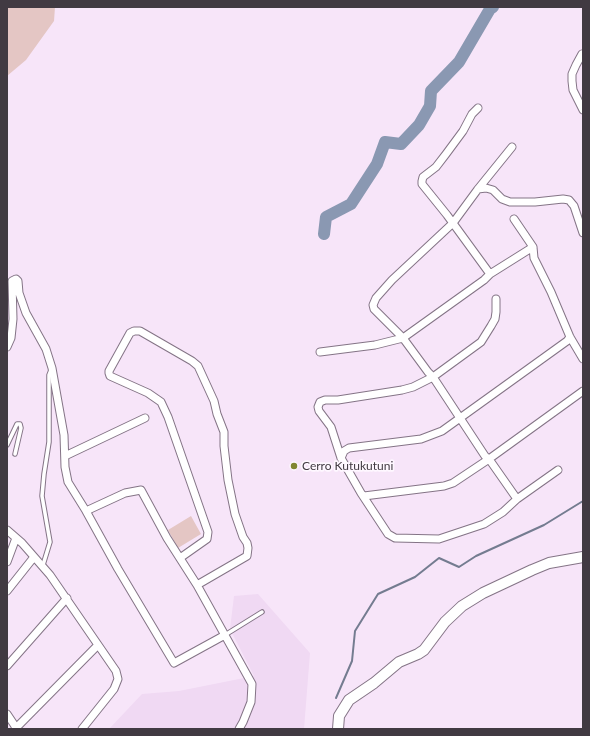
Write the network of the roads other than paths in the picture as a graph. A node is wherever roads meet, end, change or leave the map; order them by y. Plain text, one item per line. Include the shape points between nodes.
1 (582, 54) edge
2 (478, 108) dead end
3 (583, 110) edge
4 (512, 147) dead end
5 (478, 189) junction
6 (514, 219) dead end
7 (453, 223) junction
8 (583, 233) edge
9 (533, 246) junction
10 (490, 274) junction
11 (496, 299) dead end
12 (402, 338) junction
13 (570, 338) junction
14 (7, 348) edge
15 (320, 352) dead end
16 (583, 359) edge
17 (52, 368) junction
18 (433, 377) junction
19 (583, 391) edge
20 (145, 418) dead end
21 (460, 419) junction
22 (7, 445) edge
23 (15, 454) dead end
24 (65, 456) junction
25 (341, 458) junction
26 (489, 459) junction
27 (558, 470) dead end
28 (364, 496) junction
29 (518, 499) junction
30 (86, 511) junction
31 (7, 530) edge
32 (16, 538) junction
33 (34, 557) junction
34 (583, 557) edge
35 (180, 558) junction
36 (7, 562) edge
37 (42, 566) junction
38 (197, 585) junction
39 (7, 590) edge
40 (66, 598) junction
41 (262, 612) dead end
42 (225, 635) junction
43 (98, 645) junction
44 (7, 666) edge
45 (7, 714) edge
46 (16, 729) edge
47 (82, 729) edge
48 (239, 729) edge
49 (338, 729) edge

1 - 3 street via 572,74 572,81
2 - 7 street via 446,154 422,181
4 - 5 street
5 - 7 street
5 - 8 street via 493,190 502,199 510,202 568,200 574,206
6 - 9 street
7 - 10 street
7 - 12 street via 376,298 374,308
9 - 10 street
9 - 13 street via 534,258
10 - 12 street
11 - 18 street via 494,319 481,342
12 - 15 street via 375,345
12 - 18 street
13 - 16 street
13 - 21 street
14 - 17 street via 13,319 12,281 16,279 26,313 46,349
17 - 24 street via 64,435
17 - 37 lane via 49,376 49,442 42,496 50,542
18 - 21 street
18 - 25 street via 413,388 320,402 319,411 331,427
19 - 26 street
20 - 24 street
21 - 25 street via 442,431 421,439 349,448 344,451
21 - 26 street
22 - 23 lane via 16,424 20,424
24 - 30 street via 68,482
25 - 28 street
26 - 28 street via 453,484
26 - 29 street
27 - 29 street
28 - 29 street via 388,534 400,539 439,538 484,524
30 - 35 street via 125,493 141,490
30 - 42 street via 174,663
31 - 32 street
32 - 33 street
32 - 36 street
33 - 37 street
33 - 39 street
34 - 49 street via 532,570 462,606 445,622 424,650 399,662 349,700 339,716
35 - 38 street
35 - 38 street via 207,539 208,532 168,417 161,402 109,374 130,333 134,331 140,331 198,366 214,401 224,432 228,480 235,514 247,543 247,556
37 - 40 street
38 - 42 street
40 - 43 street
40 - 44 street
41 - 42 lane
42 - 48 street via 252,684 251,702
43 - 46 street
43 - 47 street via 116,671 118,679 114,689
45 - 46 street

